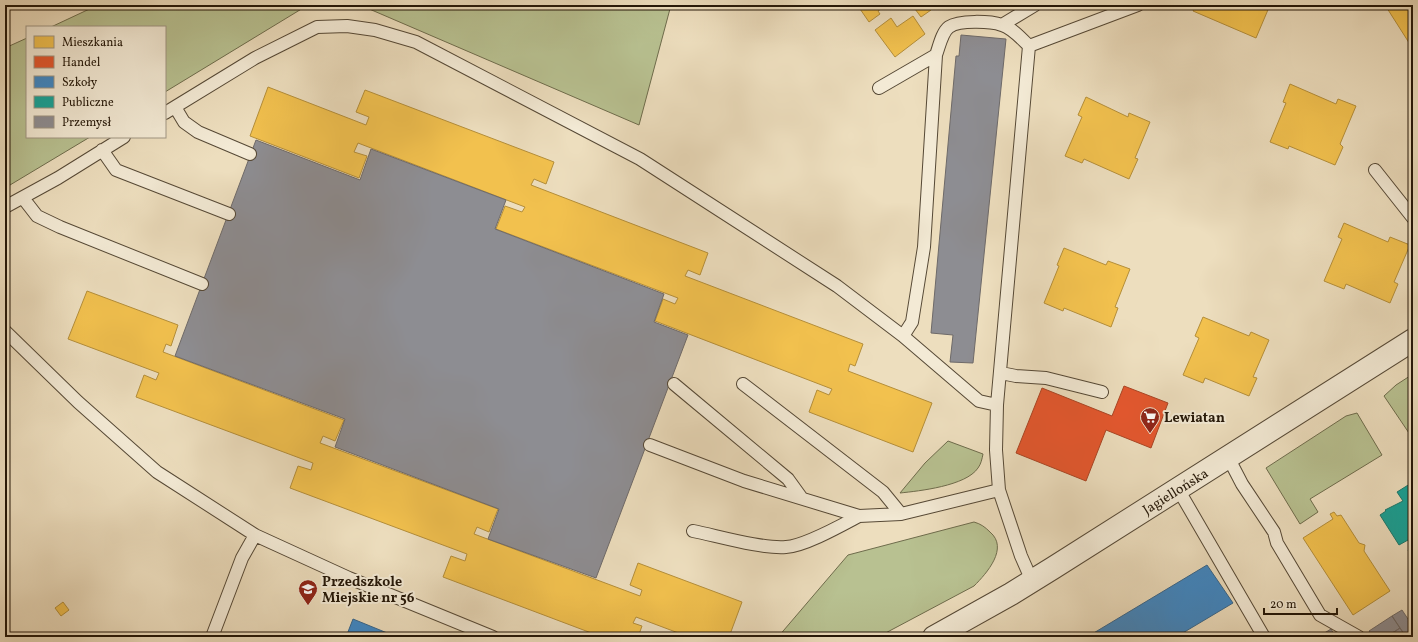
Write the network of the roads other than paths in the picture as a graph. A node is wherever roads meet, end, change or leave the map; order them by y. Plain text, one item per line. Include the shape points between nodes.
1 (1035, 5) edge
2 (1138, 5) edge
3 (1002, 25) junction
4 (1029, 46) junction
5 (936, 55) junction
6 (879, 88) dead end
7 (170, 110) edge
8 (122, 138) edge
9 (102, 150) junction
10 (250, 154) dead end
11 (1375, 170) dead end
12 (23, 198) junction
13 (5, 207) edge
14 (228, 214) dead end
15 (1413, 218) edge
16 (202, 284) dead end
17 (5, 331) edge
18 (903, 336) junction
19 (1413, 340) edge
20 (1001, 373) junction
21 (674, 384) dead end
22 (743, 384) dead end
23 (1102, 392) dead end
24 (997, 405) junction
25 (650, 445) dead end
26 (1228, 457) junction
27 (1178, 489) junction
28 (999, 490) junction
29 (801, 497) junction
30 (901, 514) junction
31 (859, 516) junction
32 (693, 531) dead end
33 (254, 535) junction
34 (1032, 581) junction
35 (212, 637) edge
36 (493, 637) edge
37 (934, 637) edge
38 (1264, 637) edge
39 (1359, 637) edge

1 - 3 lane
2 - 4 lane
3 - 4 lane
3 - 5 lane via 980,22 948,27
4 - 20 lane
5 - 6 lane
5 - 18 lane via 924,247 912,322
7 - 10 lane via 198,132
7 - 18 lane via 255,58 318,27 347,26 375,30 416,42 640,159 837,286
8 - 9 lane
9 - 12 lane
9 - 14 lane via 116,170
11 - 15 lane
12 - 13 lane
12 - 16 lane via 37,216
17 - 33 lane via 78,402 157,472
18 - 24 lane via 979,401
19 - 26 street, Jagiellońska
20 - 23 lane via 1046,378
20 - 24 lane
21 - 29 lane via 788,479
22 - 30 lane via 883,492
24 - 28 lane via 996,450
25 - 29 lane via 744,481
26 - 27 street, Jagiellońska
26 - 39 lane via 1242,484 1274,532 1276,543 1320,615
27 - 34 street, Jagiellońska
27 - 38 lane
28 - 30 lane
28 - 34 lane
29 - 31 lane
30 - 31 lane
31 - 32 lane via 823,535 787,547 769,546
33 - 35 lane via 242,558
33 - 36 lane via 349,578
34 - 37 street, Jagiellońska

